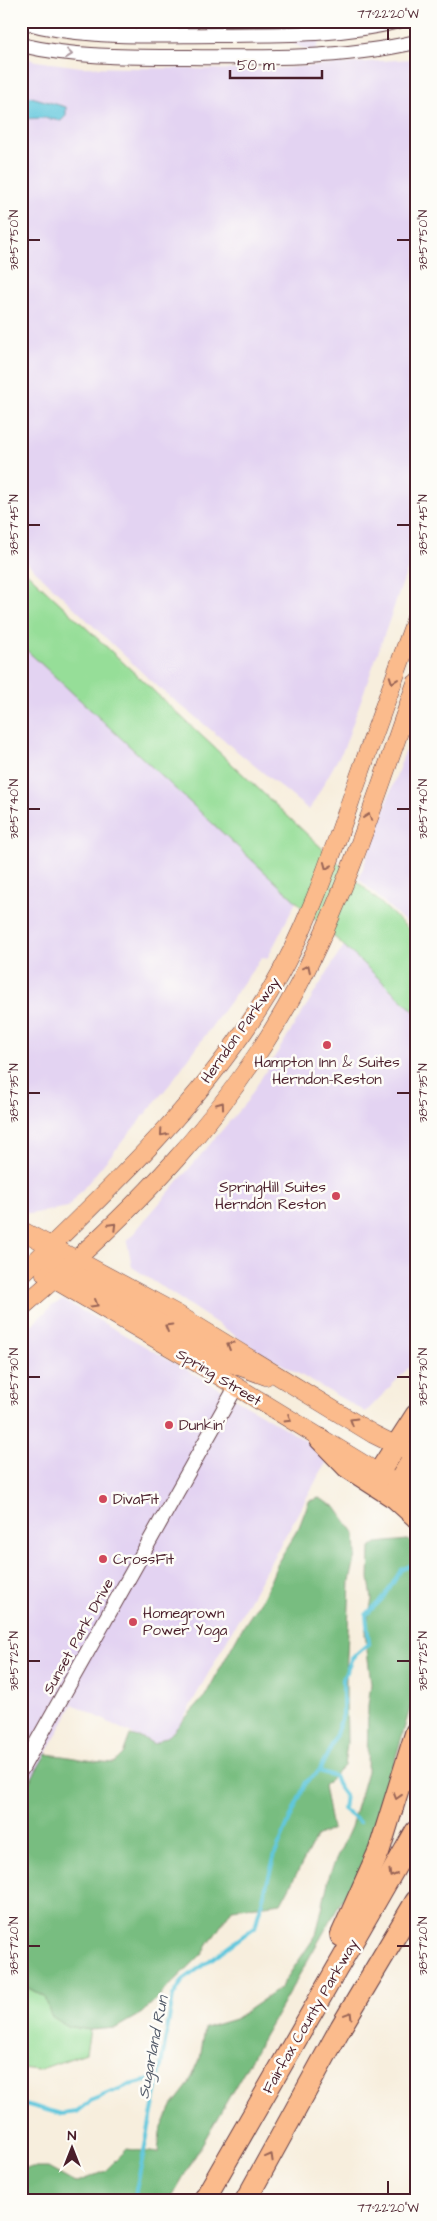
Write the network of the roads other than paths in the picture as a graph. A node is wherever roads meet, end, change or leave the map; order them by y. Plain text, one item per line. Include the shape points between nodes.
1 (21, 21) edge
2 (399, 21) edge
3 (416, 42) edge
4 (21, 45) edge
5 (416, 618) edge
6 (416, 683) edge
7 (21, 1230) edge
8 (33, 1260) edge
9 (65, 1269) junction
10 (21, 1308) edge
11 (236, 1387) junction
12 (416, 1415) edge
13 (320, 1439) junction
14 (395, 1445) junction
15 (415, 1455) edge
16 (378, 1474) junction
17 (397, 1485) junction
18 (416, 1496) edge
19 (416, 1517) edge
20 (416, 1732) edge
21 (21, 1770) edge
22 (416, 1831) edge
23 (414, 1906) edge
24 (308, 2017) junction
25 (219, 2173) junction
26 (196, 2200) edge
27 (204, 2200) edge
28 (246, 2200) edge

1 - 2 street via 64,32 158,35 336,32 368,29
4 -> 3 street via 92,56 213,57 358,53
5 -> 8 main road, Herndon Parkway via 330,858 291,952 269,992 168,1127 133,1166
9 -> 6 main road, Herndon Parkway via 117,1222 187,1149 238,1083 272,1031 327,924
7 - 8 main road, Spring Street
8 - 9 main road, Spring Street
8 - 9 main road, Spring Street
9 - 10 main road, Herndon Parkway
9 -> 11 main road, Spring Street
14 -> 9 main road, Spring Street via 218,1338
11 -> 13 main road, Spring Street
11 - 21 street, Sunset Park Drive
12 - 14 highway
13 - 16 main road, Spring Street
13 - 19 highway via 347,1467 395,1498
14 - 15 main road, Spring Street
14 - 16 highway
15 - 17 highway
16 - 17 main road, Spring Street
17 - 18 main road, Spring Street
20 -> 24 highway via 379,1851
22 -> 24 highway, Fairfax County Parkway
28 -> 23 highway via 341,2028
24 - 25 highway, Fairfax County Parkway
25 - 26 highway
25 - 27 highway, Fairfax County Parkway

